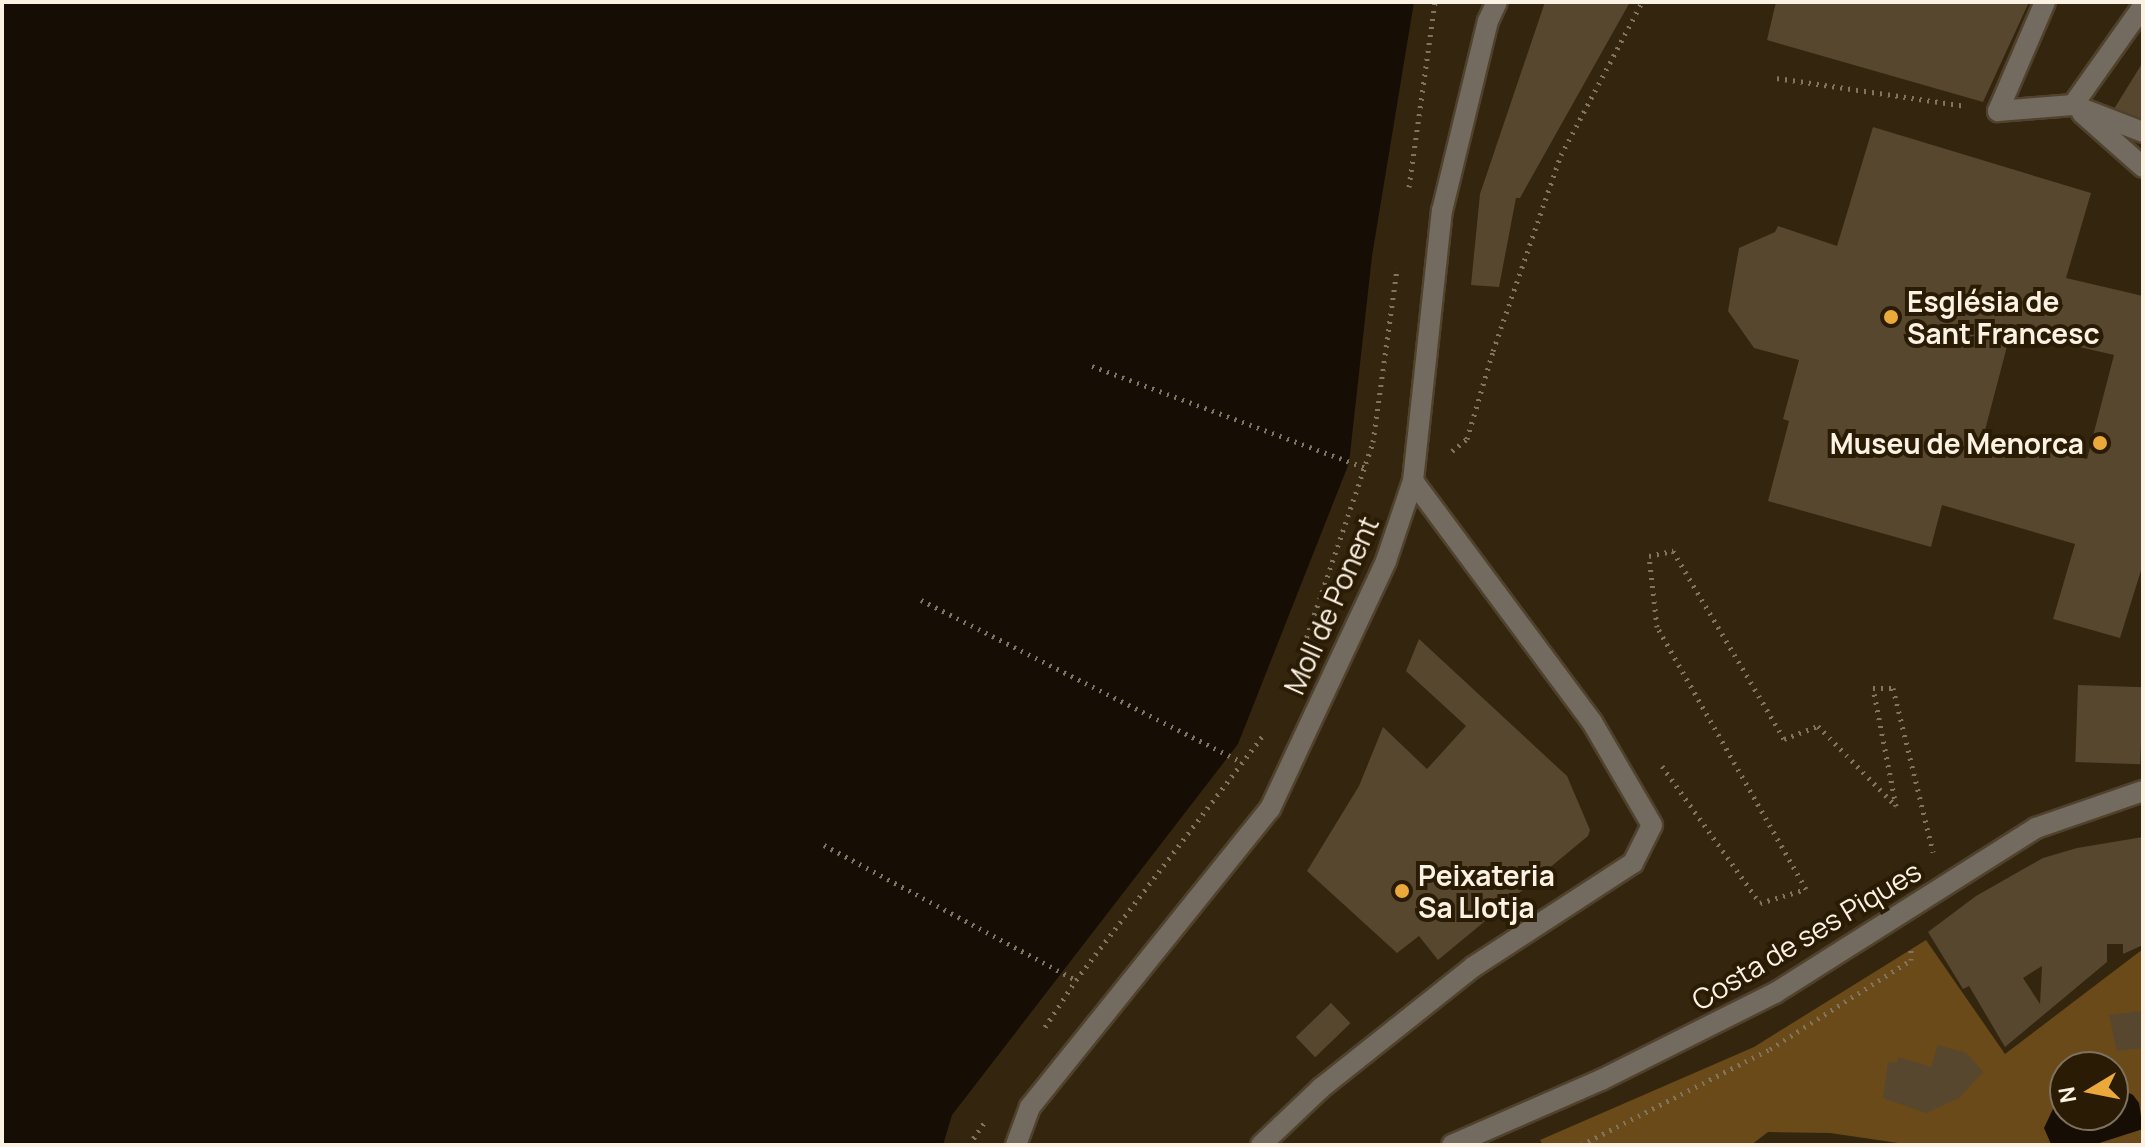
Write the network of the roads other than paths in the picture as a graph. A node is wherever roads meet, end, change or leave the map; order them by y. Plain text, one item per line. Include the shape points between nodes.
1 (1497, 2) edge
2 (2045, 2) edge
3 (2143, 6) edge
4 (2073, 105) junction
5 (2143, 132) edge
6 (2143, 167) edge
7 (1413, 481) junction
8 (2143, 791) edge
9 (1016, 1145) edge
10 (1261, 1145) edge
11 (1452, 1145) edge

1 - 7 street, Moll de Ponent via 1442,211
2 - 4 street via 1998,111
3 - 4 street
4 - 5 street
4 - 6 street
7 - 9 street, Moll de Ponent via 1386,561 1270,809 1030,1107
7 - 10 street via 1592,722 1652,825 1633,863 1473,967 1321,1088
8 - 11 street, Costa de ses Piques via 2036,828 1775,993 1601,1080

